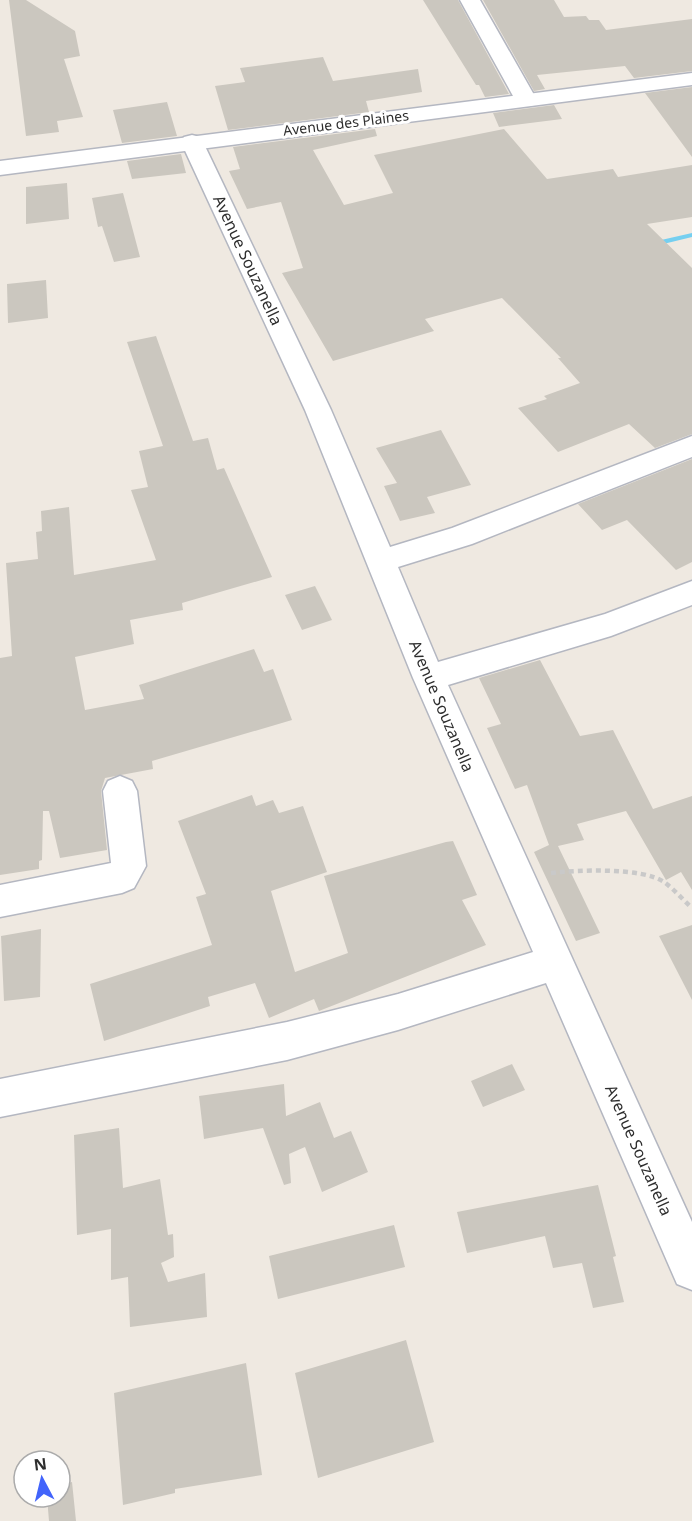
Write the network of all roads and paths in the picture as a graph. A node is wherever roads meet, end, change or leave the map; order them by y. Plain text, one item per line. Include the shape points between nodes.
1 (470, 0) edge
2 (692, 79) edge
3 (526, 100) junction
4 (192, 142) junction
5 (0, 168) edge
6 (692, 446) edge
7 (382, 561) junction
8 (692, 593) edge
9 (429, 678) junction
10 (120, 791) dead end
11 (518, 878) junction
12 (0, 901) edge
13 (692, 908) edge
14 (556, 962) junction
15 (0, 1098) edge
16 (692, 1269) edge

1 - 3 street
2 - 3 street, Avenue des Plaines
3 - 4 street, Avenue des Plaines
4 - 5 street, Avenue des Plaines
4 - 7 street, Avenue Souzanella via 318,410
6 - 7 street via 462,536
7 - 9 street, Avenue Souzanella
8 - 9 street via 611,624
9 - 11 street, Avenue Souzanella
10 - 12 street via 129,866 122,878
11 - 13 path via 581,869 635,874 662,881
11 - 14 street, Avenue Souzanella
14 - 15 street via 398,1012 287,1041
14 - 16 street, Avenue Souzanella

